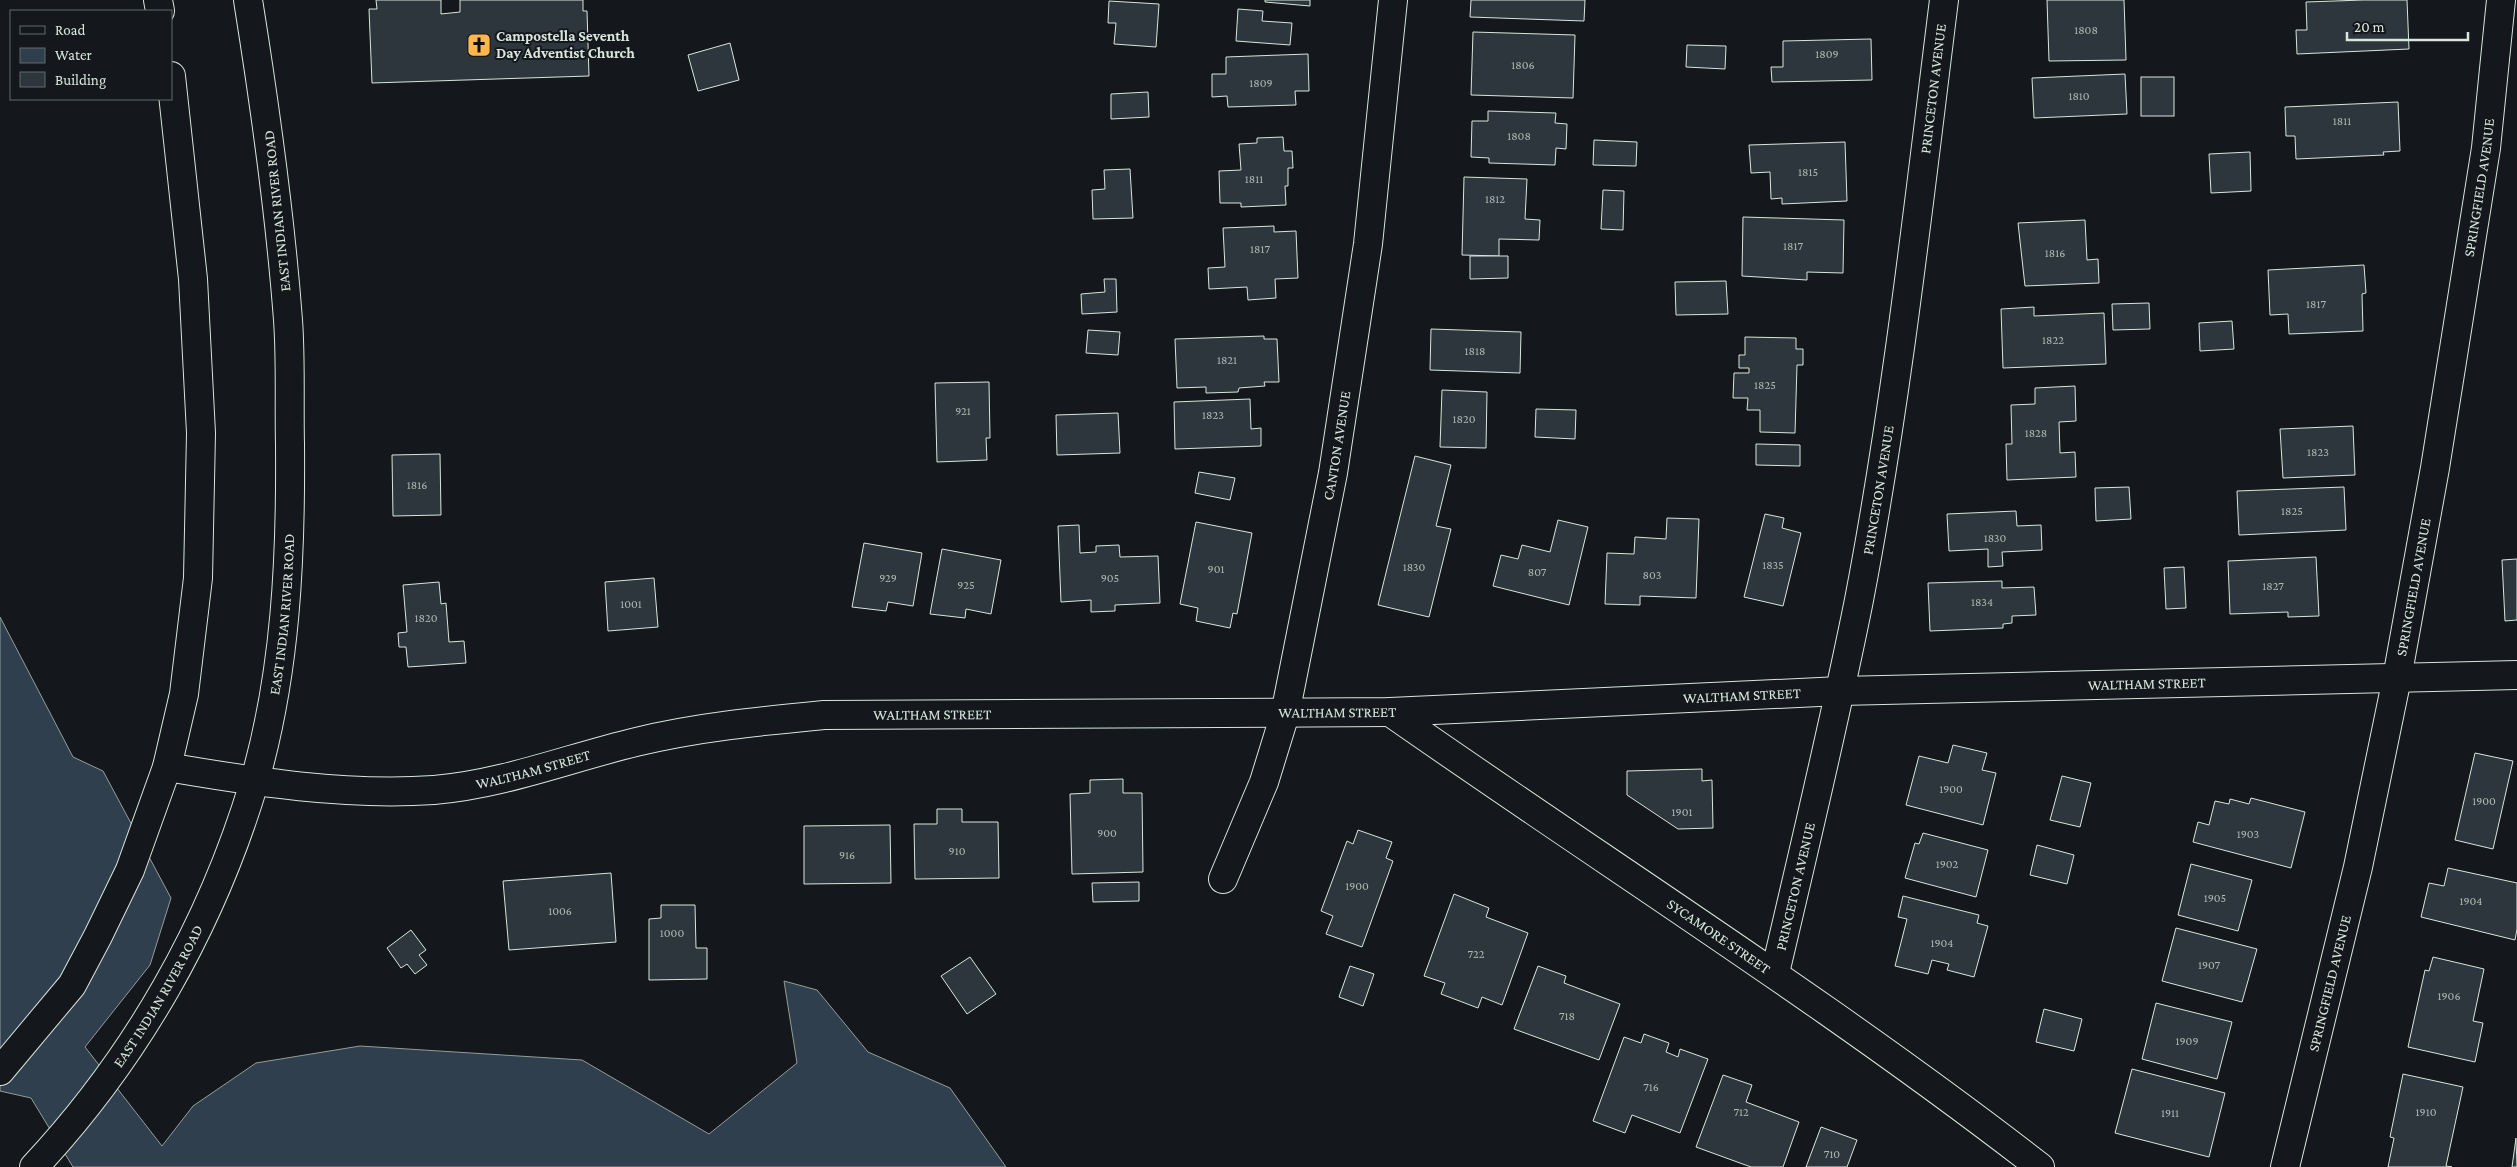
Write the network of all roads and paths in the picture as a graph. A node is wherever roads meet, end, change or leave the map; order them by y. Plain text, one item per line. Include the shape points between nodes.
1 (248, 0) edge
2 (1393, 0) edge
3 (1944, 0) edge
4 (2501, 0) edge
5 (172, 85) edge
6 (2517, 675) edge
7 (2397, 678) junction
8 (1840, 691) junction
9 (1390, 712) junction
10 (1285, 714) junction
11 (167, 767) junction
12 (254, 782) junction
13 (1222, 879) dead end
14 (1775, 973) junction
15 (0, 1071) edge
16 (34, 1167) edge
17 (2040, 1167) edge
18 (2285, 1167) edge

1 - 12 street, EAST INDIAN RIVER ROAD via 268,122 288,322 290,499 286,610 276,685
2 - 10 street, CANTON AVENUE via 1368,244 1339,434
3 - 8 street, PRINCETON AVENUE via 1900,353
4 - 7 street, SPRINGFIELD AVENUE via 2486,148 2435,468
5 - 11 street via 194,279 201,434 198,578 184,694
6 - 7 street, WALTHAM STREET
7 - 8 street, WALTHAM STREET
7 - 18 street, SPRINGFIELD AVENUE via 2358,867
8 - 9 street, WALTHAM STREET
8 - 14 street, PRINCETON AVENUE
9 - 10 street, WALTHAM STREET
9 - 14 street, SYCAMORE STREET
10 - 12 street, WALTHAM STREET via 824,715 730,724 637,742 509,778 435,790 344,791
10 - 13 street, CANTON AVENUE via 1264,782
11 - 12 street, WALTHAM STREET
11 - 15 street via 130,870 72,985
12 - 16 street, EAST INDIAN RIVER ROAD via 218,884 194,937 133,1044 95,1096
14 - 17 street, SYCAMORE STREET via 1952,1099

